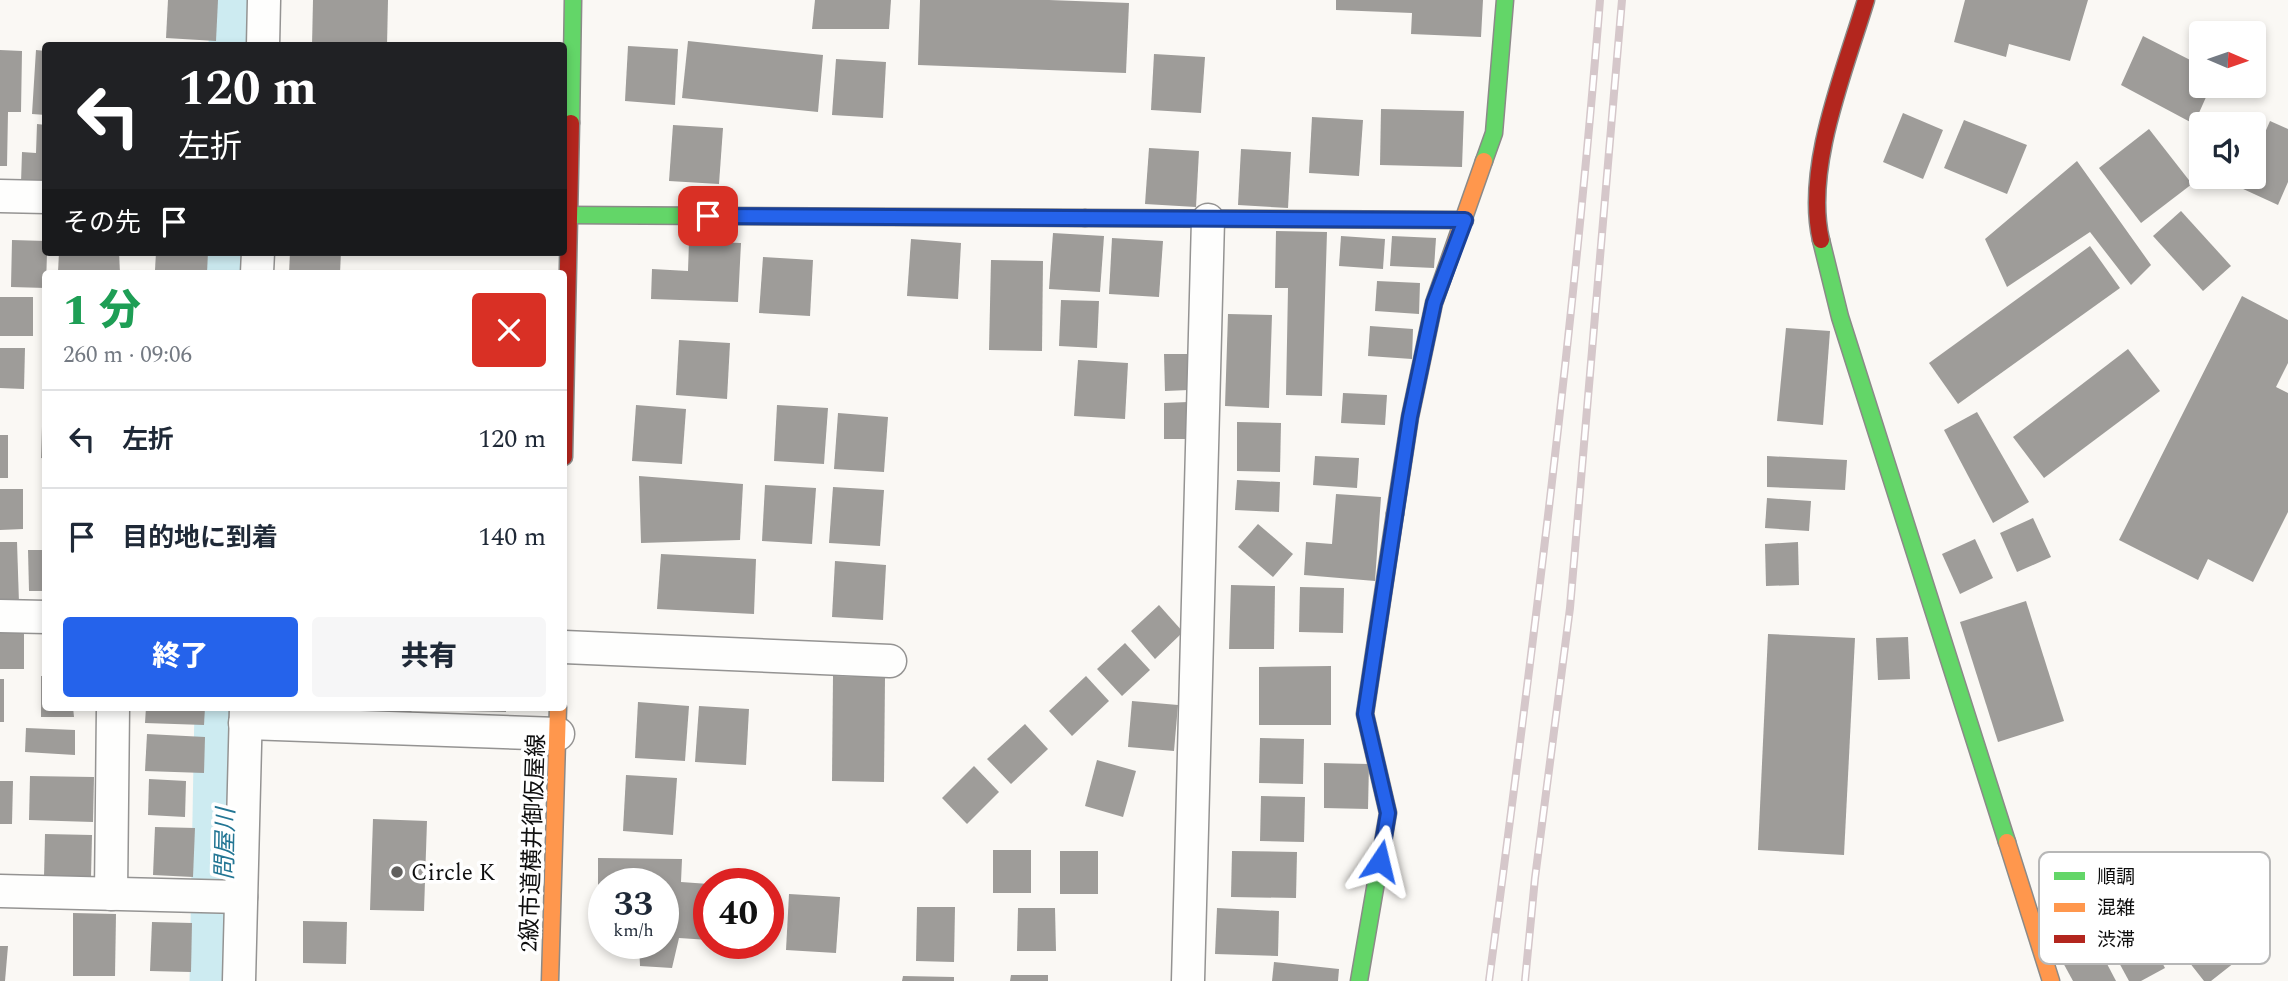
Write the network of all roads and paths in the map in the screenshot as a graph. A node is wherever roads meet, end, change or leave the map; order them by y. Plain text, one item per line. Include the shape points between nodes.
1 (264, 0) edge
2 (573, 0) edge
3 (1505, 0) edge
4 (1866, 0) edge
5 (262, 42) edge
6 (567, 184) edge
7 (0, 196) edge
8 (42, 197) edge
9 (567, 215) edge
10 (1209, 220) junction
11 (1465, 220) junction
12 (0, 616) edge
13 (42, 617) edge
14 (567, 647) edge
15 (890, 661) dead end
16 (113, 711) edge
17 (246, 715) edge
18 (558, 721) edge
19 (0, 891) edge
20 (111, 894) junction
21 (241, 897) junction
22 (2039, 946) edge
23 (2045, 964) edge
24 (239, 981) edge
25 (550, 981) edge
26 (1188, 981) edge
27 (1359, 981) edge
28 (2050, 981) edge

1 - 5 street
2 - 6 street
3 - 11 street via 1494,133
4 - 22 street via 1823,142 1816,218 1840,317
7 - 8 street
9 - 10 street
10 - 11 street
10 - 26 street
11 - 27 street via 1434,303 1410,417 1365,714 1388,813
12 - 13 street
14 - 15 street
16 - 20 street
17 - 18 street
17 - 21 street
18 - 25 street, 2級市道横井御仮屋線
19 - 20 street
20 - 21 street
21 - 24 street
23 - 28 street

